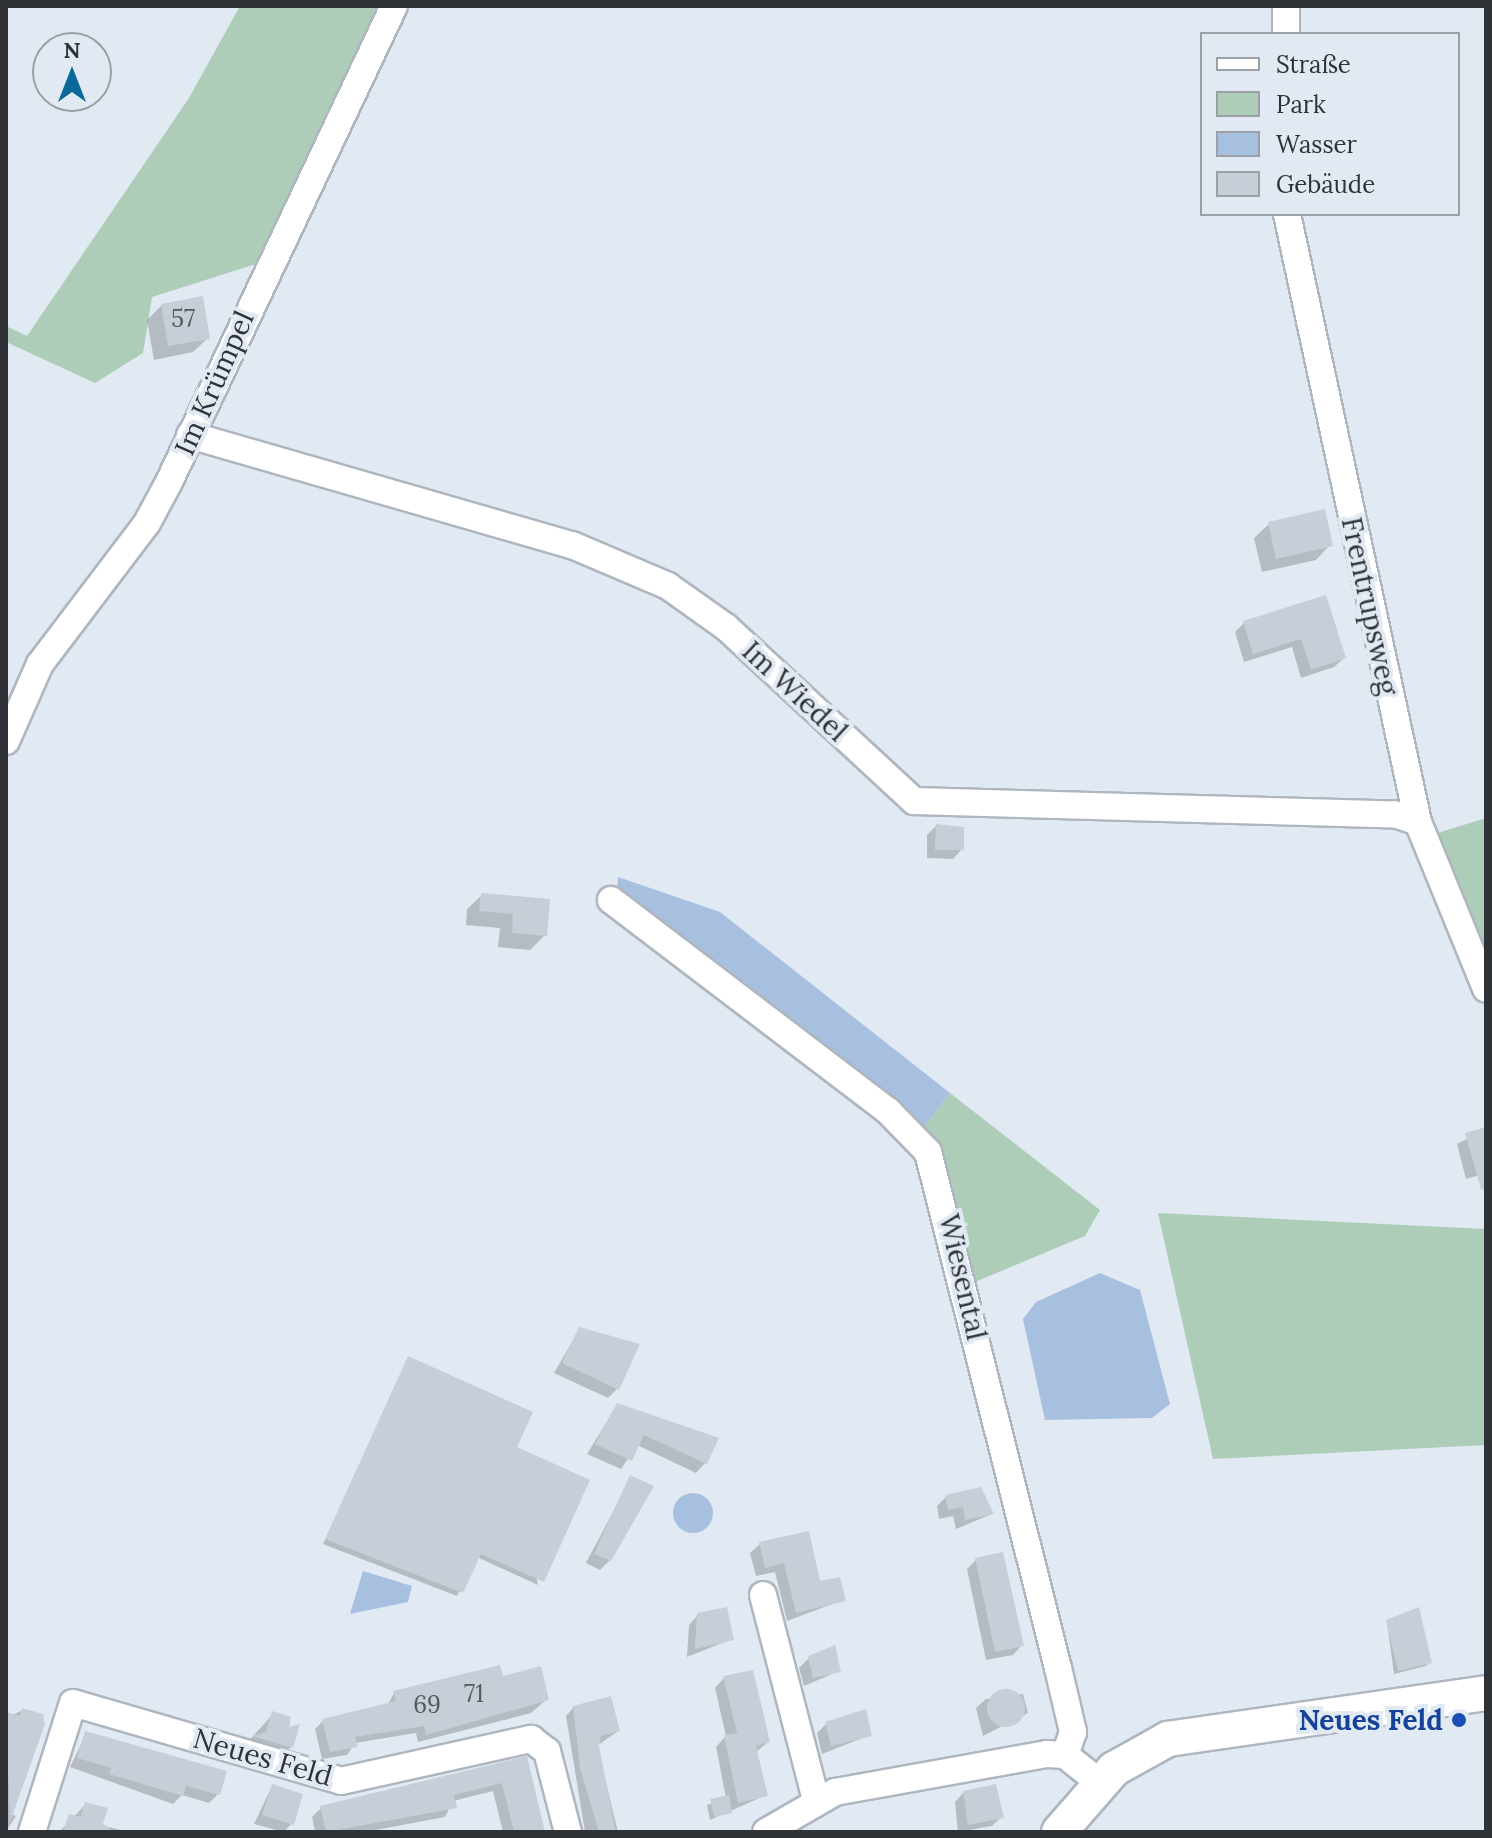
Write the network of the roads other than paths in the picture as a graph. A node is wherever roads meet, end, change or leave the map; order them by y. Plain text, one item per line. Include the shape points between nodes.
1 (394, 6) edge
2 (1286, 6) edge
3 (1286, 32) edge
4 (1287, 216) edge
5 (190, 435) junction
6 (6, 741) edge
7 (1418, 822) junction
8 (611, 900) dead end
9 (1486, 989) edge
10 (763, 1595) dead end
11 (1486, 1693) edge
12 (1065, 1755) junction
13 (1099, 1782) junction
14 (816, 1800) junction
15 (32, 1832) edge
16 (568, 1832) edge
17 (766, 1832) edge
18 (1059, 1832) edge

1 - 5 street, Im Krümpel
2 - 3 street
4 - 7 street, Frentrupsweg
5 - 6 street, Im Krümpel via 147,523 40,664
5 - 7 street, Im Wiedel via 572,545 668,586 726,627 914,801 1394,814
7 - 9 street, Frentrupsweg
8 - 12 street, Wiesental via 888,1111 928,1152 1073,1732
10 - 14 street
11 - 13 main road via 1191,1733 1150,1747
12 - 13 street
12 - 14 street
13 - 18 main road
14 - 17 street via 798,1818
15 - 16 street, Neues Feld via 73,1703 341,1781 531,1739 547,1751

